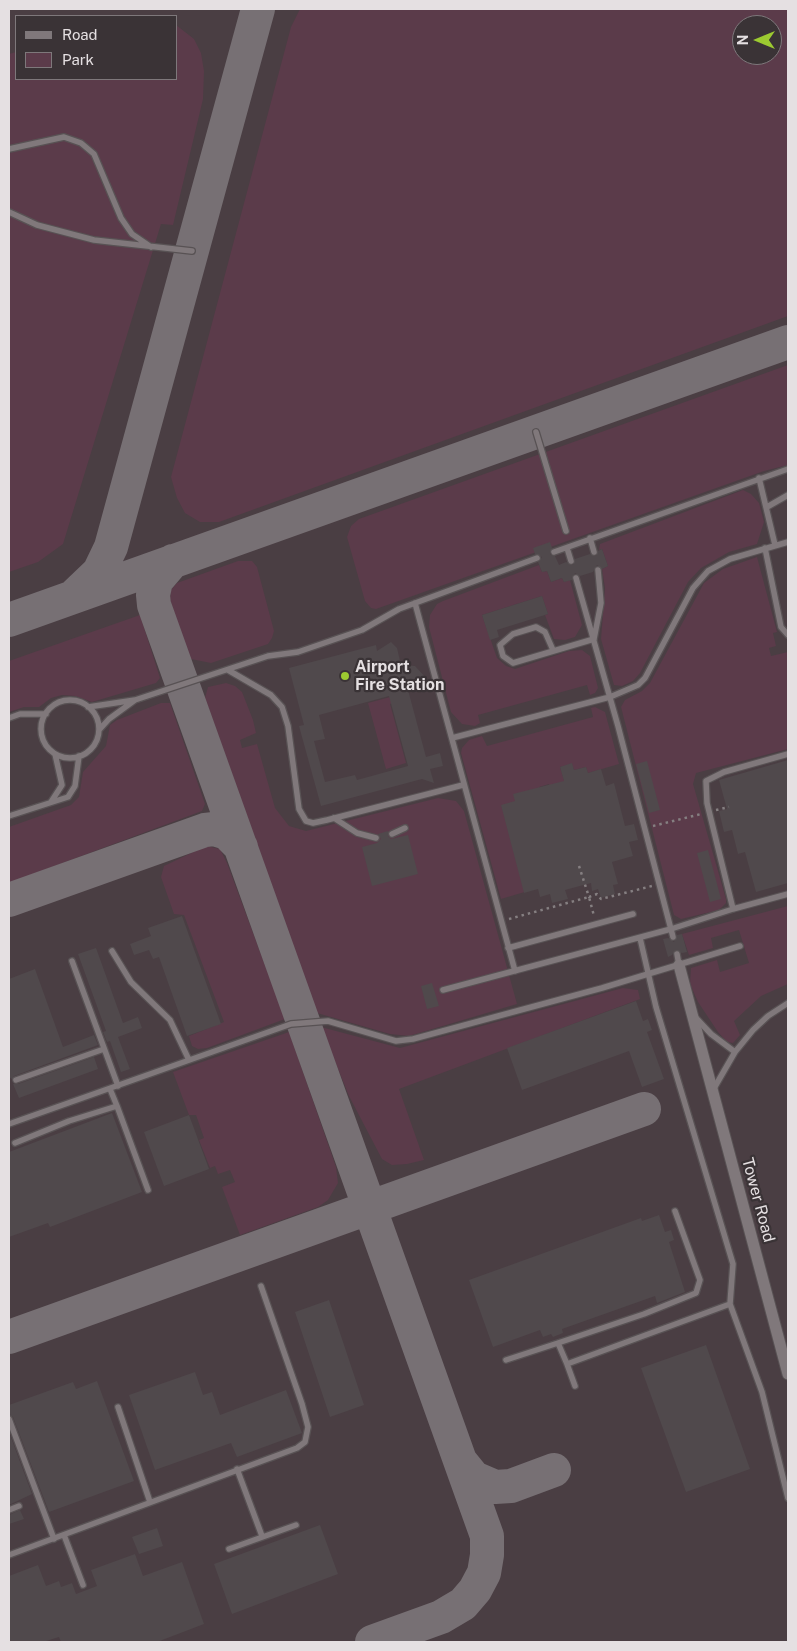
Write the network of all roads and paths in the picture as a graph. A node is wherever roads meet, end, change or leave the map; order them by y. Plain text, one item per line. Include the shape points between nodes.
1 (9, 149) edge
2 (9, 212) edge
3 (151, 247) junction
4 (192, 251) dead end
5 (536, 432) dead end
6 (788, 468) edge
7 (759, 478) junction
8 (788, 495) edge
9 (767, 507) junction
10 (566, 531) dead end
11 (590, 538) junction
12 (788, 542) edge
13 (775, 545) junction
14 (567, 548) junction
15 (765, 548) junction
16 (554, 552) dead end
17 (594, 552) dead end
18 (537, 558) dead end
19 (571, 561) dead end
20 (598, 570) dead end
21 (576, 578) dead end
22 (415, 603) junction
23 (788, 635) edge
24 (594, 639) junction
25 (553, 650) junction
26 (228, 670) junction
27 (610, 697) junction
28 (135, 700) junction
29 (88, 707) junction
30 (46, 714) junction
31 (9, 718) edge
32 (99, 730) junction
33 (452, 738) junction
34 (56, 754) junction
35 (788, 754) edge
36 (79, 756) junction
37 (463, 785) junction
38 (51, 802) junction
39 (729, 807) dead end
40 (709, 812) junction
41 (9, 816) edge
42 (334, 818) junction
43 (405, 828) dead end
44 (644, 829) junction
45 (392, 834) dead end
46 (376, 838) dead end
47 (579, 866) dead end
48 (659, 884) junction
49 (788, 894) edge
50 (588, 897) junction
51 (732, 909) junction
52 (633, 914) dead end
53 (500, 922) junction
54 (596, 924) junction
55 (671, 929) junction
56 (673, 937) dead end
57 (640, 938) junction
58 (740, 946) dead end
59 (508, 948) junction
60 (112, 950) dead end
61 (678, 959) junction
62 (72, 961) dead end
63 (515, 971) junction
64 (648, 974) junction
65 (443, 990) dead end
66 (788, 1003) edge
67 (692, 1014) junction
68 (104, 1049) junction
69 (735, 1052) junction
70 (189, 1060) junction
71 (16, 1080) dead end
72 (118, 1086) junction
73 (110, 1089) junction
74 (711, 1092) junction
75 (117, 1106) junction
76 (9, 1124) edge
77 (15, 1143) dead end
78 (148, 1190) dead end
79 (675, 1211) dead end
80 (261, 1286) dead end
81 (730, 1304) junction
82 (558, 1343) junction
83 (506, 1360) dead end
84 (566, 1364) junction
85 (788, 1374) edge
86 (575, 1386) dead end
87 (118, 1407) dead end
88 (9, 1419) edge
89 (237, 1469) junction
90 (788, 1498) edge
91 (150, 1502) junction
92 (19, 1506) dead end
93 (9, 1510) edge
94 (296, 1525) dead end
95 (64, 1535) junction
96 (262, 1536) junction
97 (54, 1539) junction
98 (229, 1550) dead end
99 (9, 1555) edge
100 (84, 1586) dead end

1 - 3 lane via 64,137 81,143 94,154 121,218 132,234
2 - 3 lane via 37,225 94,240
3 - 4 lane
5 - 10 lane
6 - 7 lane
7 - 9 lane
7 - 11 lane
8 - 9 lane
9 - 13 lane
11 - 14 lane
11 - 17 lane
12 - 13 lane
13 - 15 lane
14 - 16 lane
14 - 19 lane
15 - 23 lane via 781,627
15 - 27 lane via 730,559 708,571 693,588 645,678 628,691
18 - 22 lane
20 - 24 lane via 601,602
21 - 24 lane
22 - 26 lane via 362,630 298,652 268,656
22 - 33 lane
24 - 25 lane
24 - 27 lane
25 - 25 lane via 513,662 504,656 500,645 513,634 536,627 545,632
26 - 28 lane
26 - 42 lane via 272,695 282,707 302,816 313,823
27 - 33 lane
27 - 44 lane
28 - 29 lane
28 - 32 lane
29 - 30 lane via 77,701 65,701 54,705
29 - 32 lane via 96,717
30 - 31 lane via 20,714
30 - 34 lane via 42,736
32 - 36 lane via 95,745
33 - 37 lane
34 - 36 lane via 64,758
34 - 38 lane via 62,785
35 - 40 lane via 709,778 705,786
36 - 38 lane via 72,793
37 - 42 lane
37 - 53 lane
38 - 41 lane
39 - 40 path
40 - 44 path
40 - 51 lane
42 - 46 lane via 357,833
43 - 45 lane
44 - 48 lane
47 - 50 path
48 - 50 path via 601,899 597,894
48 - 55 lane
49 - 51 lane
50 - 53 path
50 - 54 path
51 - 55 lane
52 - 54 lane
53 - 59 lane
54 - 59 lane
55 - 56 lane
55 - 57 lane
57 - 63 lane
57 - 64 lane
58 - 61 lane
59 - 63 lane
60 - 70 lane via 131,982 170,1020
61 - 64 lane
61 - 67 street, Tower Road
62 - 68 lane
63 - 65 lane
64 - 70 lane via 413,1039 396,1041 336,1022 312,1022 279,1028
64 - 81 lane via 733,1264
66 - 69 lane via 768,1016
67 - 69 lane
67 - 74 street, Tower Road
68 - 71 lane
68 - 72 lane
69 - 74 lane
70 - 72 lane
72 - 73 lane
73 - 75 lane
73 - 76 lane
74 - 85 street, Tower Road
75 - 77 lane
75 - 78 lane
79 - 82 lane via 700,1280 696,1293
80 - 89 lane via 302,1404 308,1434 301,1446
81 - 84 lane
81 - 90 lane via 762,1392
82 - 83 lane
82 - 84 lane
84 - 86 lane
87 - 91 lane
88 - 97 lane
89 - 91 lane
89 - 96 lane
91 - 95 lane
92 - 93 lane
94 - 96 lane
95 - 97 lane
95 - 100 lane
96 - 98 lane
97 - 99 lane

